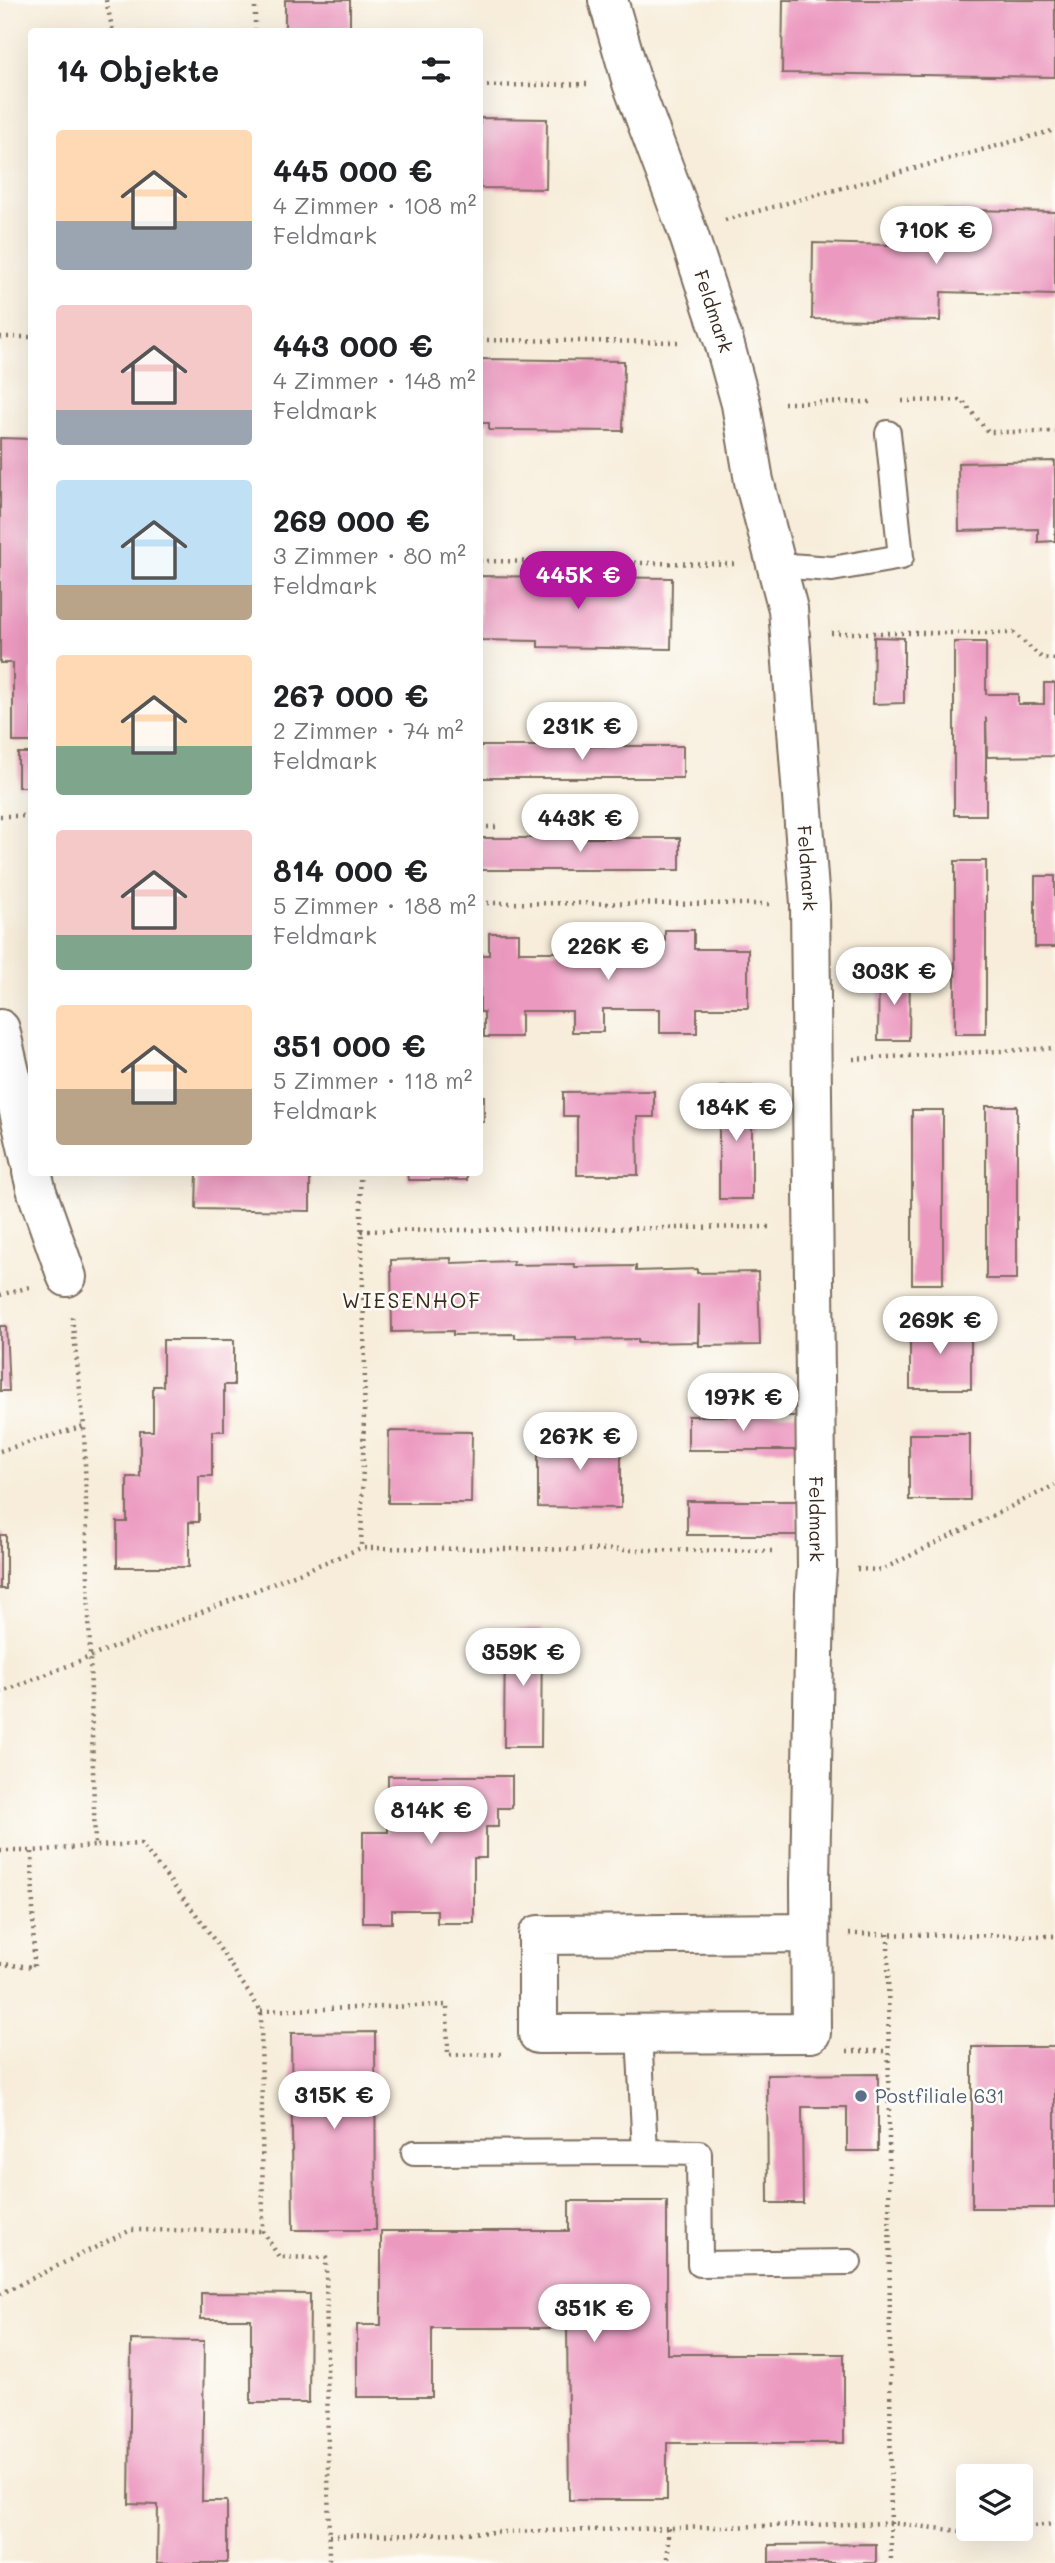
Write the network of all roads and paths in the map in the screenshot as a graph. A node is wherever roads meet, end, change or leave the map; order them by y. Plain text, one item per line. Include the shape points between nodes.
1 (106, 0) edge
2 (254, 0) edge
3 (607, 0) edge
4 (112, 28) edge
5 (255, 28) edge
6 (632, 83) junction
7 (483, 86) edge
8 (1055, 130) edge
9 (687, 230) junction
10 (0, 337) edge
11 (28, 337) edge
12 (483, 340) edge
13 (724, 342) junction
14 (888, 432) dead end
15 (483, 561) edge
16 (775, 565) junction
17 (790, 633) junction
18 (1055, 659) edge
19 (0, 816) edge
20 (28, 816) edge
21 (483, 827) edge
22 (498, 827) dead end
23 (483, 903) edge
24 (810, 904) junction
25 (0, 1029) edge
26 (1055, 1048) edge
27 (811, 1062) junction
28 (28, 1152) edge
29 (33, 1176) edge
30 (360, 1176) edge
31 (814, 1227) junction
32 (361, 1231) junction
33 (67, 1277) joint
34 (84, 1426) junction
35 (0, 1451) edge
36 (1055, 1485) edge
37 (361, 1548) junction
38 (817, 1560) junction
39 (92, 1655) junction
40 (0, 1693) edge
41 (95, 1846) junction
42 (0, 1851) edge
43 (32, 1851) junction
44 (810, 1933) junction
45 (888, 1934) junction
46 (1055, 1936) edge
47 (0, 1964) edge
48 (643, 2034) junction
49 (645, 2152) junction
50 (414, 2153) dead end
51 (263, 2231) junction
52 (849, 2262) dead end
53 (0, 2294) edge
54 (892, 2523) junction
55 (1055, 2524) edge
56 (1033, 2526) edge
57 (668, 2528) junction
58 (956, 2530) edge
59 (330, 2536) junction
60 (329, 2563) edge
61 (668, 2563) edge
62 (891, 2563) edge

1 - 4 path
2 - 5 path
3 - 6 street, Feldmark
6 - 7 path
6 - 9 street, Feldmark
8 - 9 path
9 - 13 street, Feldmark
10 - 11 path
12 - 13 path
13 - 16 street, Feldmark
14 - 16 lane via 901,557 832,569
15 - 16 path
16 - 17 street, Feldmark
17 - 18 path via 1014,633 1042,658
17 - 24 street, Feldmark
19 - 20 path
21 - 22 path
23 - 24 path
24 - 27 street, Feldmark
25 - 28 street
26 - 27 path
27 - 31 street, Feldmark
29 - 33 street
30 - 32 path
31 - 32 path
31 - 38 street, Feldmark
32 - 37 path via 365,1367
33 - 34 path
34 - 35 path
34 - 39 path
36 - 38 path via 881,1570
37 - 38 path
37 - 39 path
38 - 44 street, Feldmark
39 - 40 path
39 - 41 path
41 - 43 path
41 - 51 path via 141,1844 202,1922 261,2011
42 - 43 path
43 - 47 path via 34,1967
44 - 45 path
44 - 48 street, Feldmark via 811,2033
44 - 48 street, Feldmark via 538,1935 538,2034
45 - 46 path
45 - 54 path
48 - 49 lane
49 - 50 lane
49 - 52 lane via 699,2153 700,2264
51 - 53 path via 131,2230
51 - 59 path via 279,2257 326,2258
54 - 57 path
54 - 58 path
54 - 62 path
55 - 56 path
57 - 59 path
57 - 61 path
59 - 60 path

